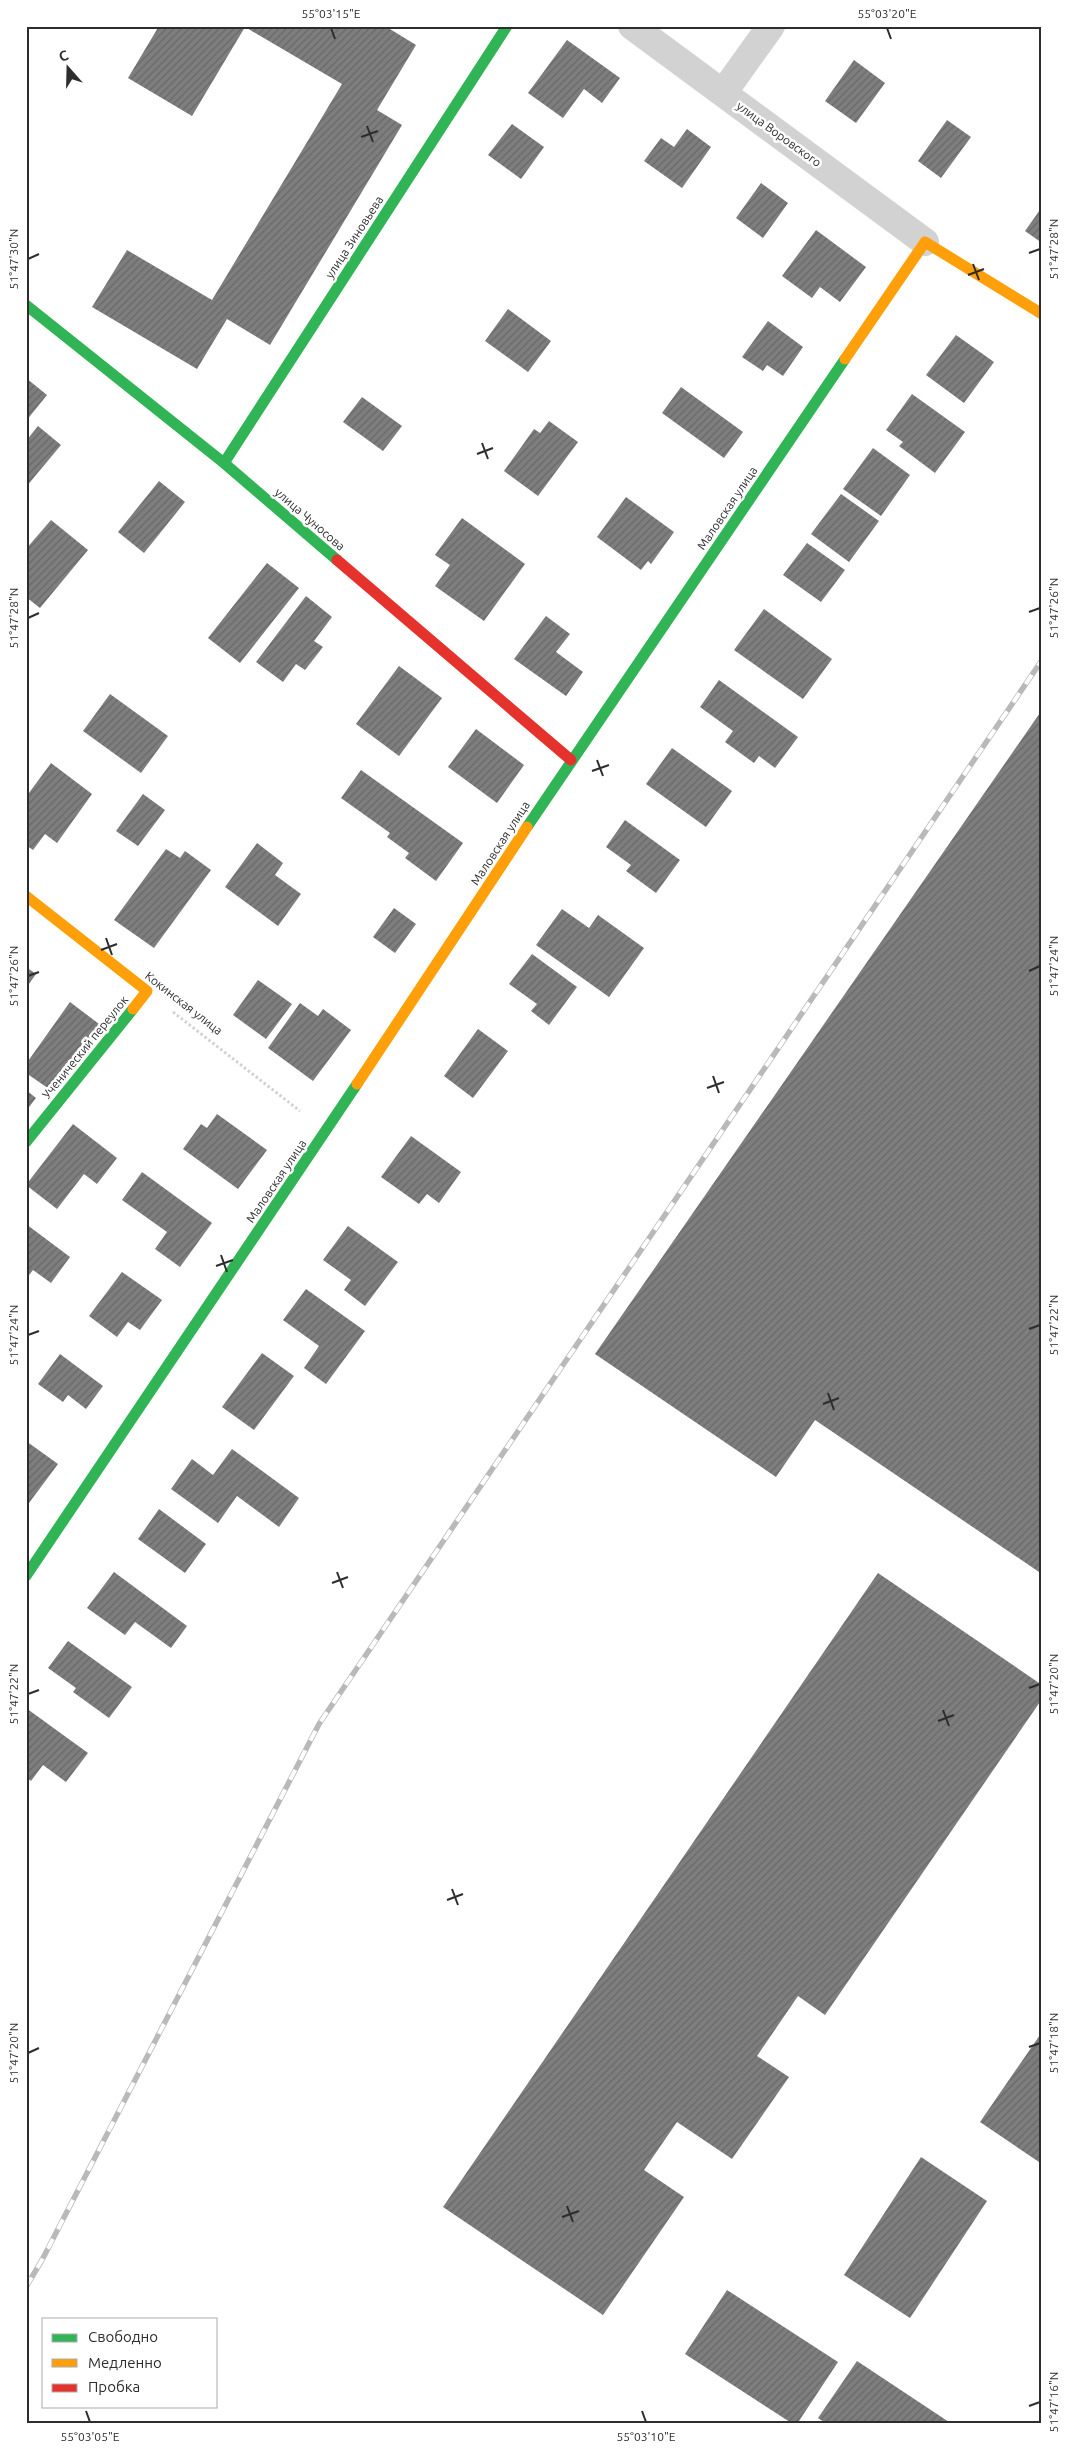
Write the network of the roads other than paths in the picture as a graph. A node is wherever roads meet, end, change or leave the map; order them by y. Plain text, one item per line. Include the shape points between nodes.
1 (507, 26) edge
2 (632, 26) edge
3 (772, 26) edge
4 (723, 93) junction
5 (926, 242) junction
6 (26, 305) edge
7 (1042, 314) edge
8 (224, 463) junction
9 (571, 760) junction
10 (26, 896) edge
11 (147, 991) joint
12 (26, 1142) edge
13 (26, 1576) edge

1 - 8 street, улица Зиновьева
2 - 4 street, улица Воровского
3 - 4 street
4 - 5 street, улица Воровского
5 - 7 street
5 - 9 street, Маловская улица
6 - 8 street, улица Чуносова
8 - 9 street, улица Чуносова
9 - 13 street, Маловская улица via 326,1132
10 - 11 street, Кокинская улица
11 - 12 street, Ученический переулок

